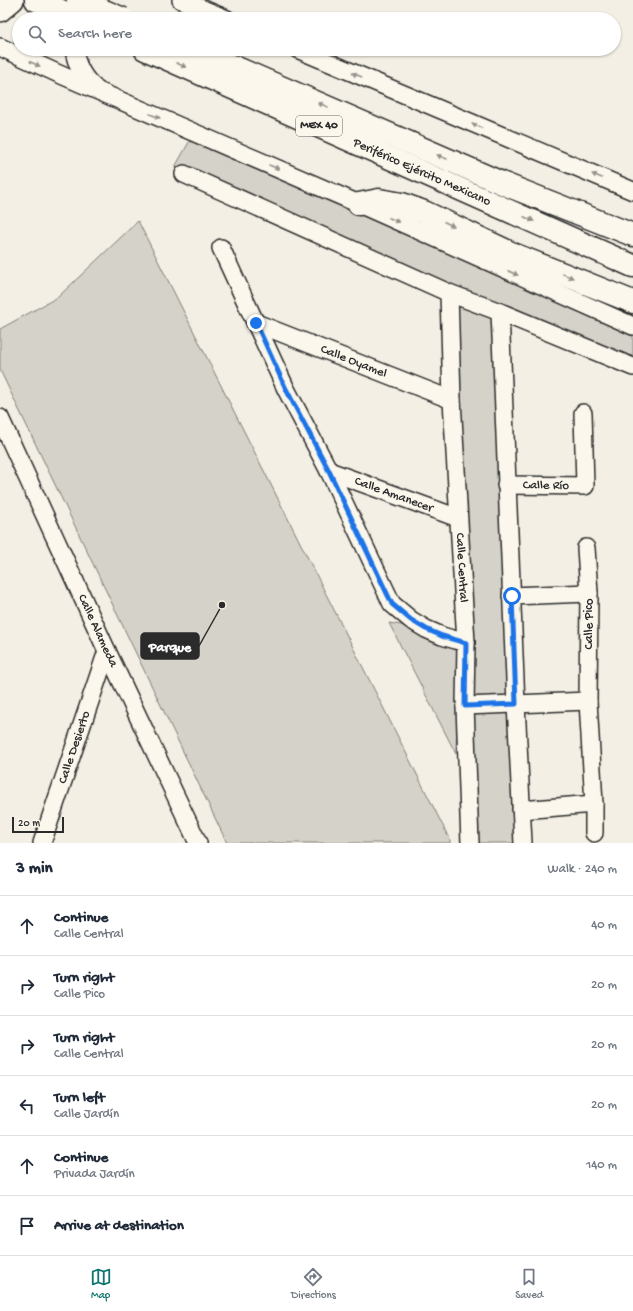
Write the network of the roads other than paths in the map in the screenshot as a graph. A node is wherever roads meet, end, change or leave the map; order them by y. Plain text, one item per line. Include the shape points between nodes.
1 (13, 0) edge
2 (36, 0) edge
3 (78, 0) edge
4 (88, 0) edge
5 (181, 0) edge
6 (0, 11) edge
7 (63, 12) edge
8 (81, 12) edge
9 (106, 12) edge
10 (210, 12) edge
11 (0, 47) edge
12 (12, 52) edge
13 (20, 56) edge
14 (76, 56) edge
15 (161, 56) edge
16 (210, 56) edge
17 (314, 56) edge
18 (99, 92) junction
19 (184, 174) dead end
20 (633, 191) edge
21 (359, 204) junction
22 (633, 235) edge
23 (221, 248) dead end
24 (633, 266) edge
25 (449, 293) junction
26 (633, 302) edge
27 (500, 312) junction
28 (256, 323) junction
29 (633, 326) edge
30 (633, 367) edge
31 (452, 400) junction
32 (583, 413) dead end
33 (0, 418) edge
34 (329, 471) junction
35 (506, 485) junction
36 (458, 518) junction
37 (586, 548) dead end
38 (589, 593) junction
39 (512, 596) junction
40 (466, 643) junction
41 (107, 651) junction
42 (588, 701) junction
43 (516, 704) junction
44 (465, 706) junction
45 (594, 804) junction
46 (521, 810) junction
47 (594, 833) dead end
48 (42, 843) edge
49 (198, 843) edge
50 (470, 843) edge
51 (523, 843) edge

1 - 6 main road
2 - 7 highway, bridge
3 - 9 highway, bridge
4 - 8 street
5 - 10 street
11 -> 12 street
13 -> 18 street
14 - 18 street via 83,75
15 -> 24 highway, Periférico Ejército Mexicano / MEX 40
22 -> 16 highway, Periférico Ejército Mexicano / MEX 40 via 504,184
20 -> 17 street
18 -> 21 street
19 - 25 street
21 -> 26 highway via 379,200 402,204 513,254
21 -> 29 street
23 - 28 street
25 - 27 street
25 - 31 street, Calle Central
27 - 30 street
27 - 35 street
28 - 31 street, Calle Oyamel
28 - 34 street via 286,389
31 - 36 street, Calle Central
32 - 35 street, Calle Río via 585,486
33 - 41 street, Calle Alameda
34 - 36 street, Calle Amanecer
34 - 40 street via 392,604 426,629
35 - 39 street
36 - 40 street, Calle Central
37 - 38 street, Calle Pico
38 - 39 street
38 - 42 street, Calle Pico
39 - 43 street
40 - 44 street, Calle Central
41 - 48 street, Calle Desierto
41 - 49 street, Calle Alameda
42 - 43 street
42 - 45 street, Calle Pico
43 - 44 street
43 - 46 street
44 - 50 street, Calle Central
45 - 46 street
45 - 47 street, Calle Pico
46 - 51 street

